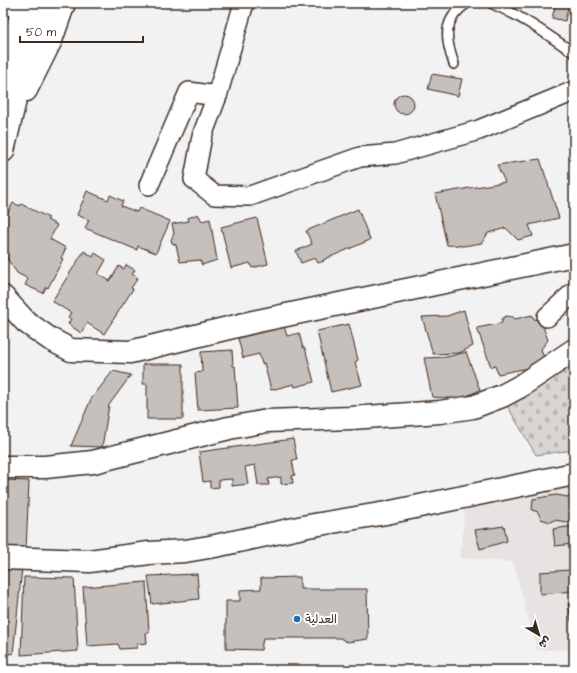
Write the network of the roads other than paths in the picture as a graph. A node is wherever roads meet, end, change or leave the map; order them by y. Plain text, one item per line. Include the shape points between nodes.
1 (244, 3) edge
2 (467, 3) edge
3 (491, 3) edge
4 (37, 6) edge
5 (574, 53) edge
6 (454, 64) dead end
7 (574, 91) edge
8 (217, 96) junction
9 (3, 147) edge
10 (3, 151) edge
11 (149, 184) dead end
12 (574, 255) edge
13 (574, 292) edge
14 (3, 297) edge
15 (547, 317) dead end
16 (574, 350) edge
17 (3, 467) edge
18 (574, 474) edge
19 (3, 558) edge

1 - 8 street
2 - 6 lane via 457,10 448,26 447,45
3 - 5 lane via 544,31
4 - 9 street via 16,25
4 - 10 street via 41,37 24,62
7 - 8 street via 479,130 395,154 360,157 250,196 214,196 194,179 202,136
8 - 11 street via 189,92
12 - 14 street via 253,322 130,352 71,350 26,322
13 - 15 street
16 - 17 street via 519,387 473,407 440,412 266,421 93,462 45,467
18 - 19 street via 185,551 89,561

